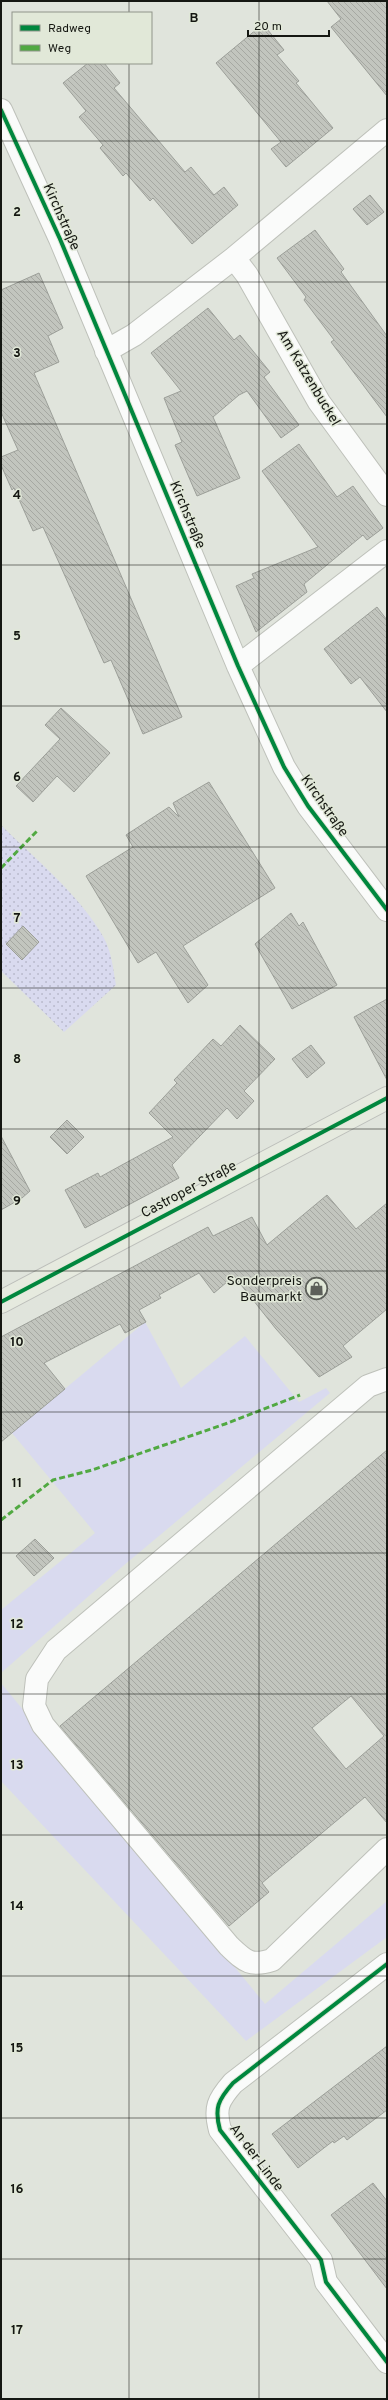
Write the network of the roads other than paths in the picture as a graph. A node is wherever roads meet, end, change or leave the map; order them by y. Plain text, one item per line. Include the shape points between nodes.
1 (1, 110) edge
2 (387, 130) edge
3 (234, 258) junction
4 (106, 350) junction
5 (387, 495) edge
6 (387, 551) edge
7 (238, 666) junction
8 (387, 910) edge
9 (387, 1098) edge
10 (1, 1302) edge
11 (387, 1379) edge
12 (387, 1850) edge
13 (387, 1964) edge
14 (387, 2362) edge

1 - 4 street, Kirchstraße via 60,239
2 - 3 street
3 - 4 street via 134,335
3 - 5 street, Am Katzenbuckel via 247,275 319,402
4 - 7 street, Kirchstraße
6 - 7 street
7 - 8 street, Kirchstraße via 296,787
9 - 10 main road, Castroper Straße
11 - 12 street via 368,1386 56,1650 37,1679 34,1706 43,1725 229,1946 246,1962 260,1964 272,1960
13 - 14 street, An der Linde via 233,2083 220,2098 216,2116 220,2130 321,2260 326,2282

